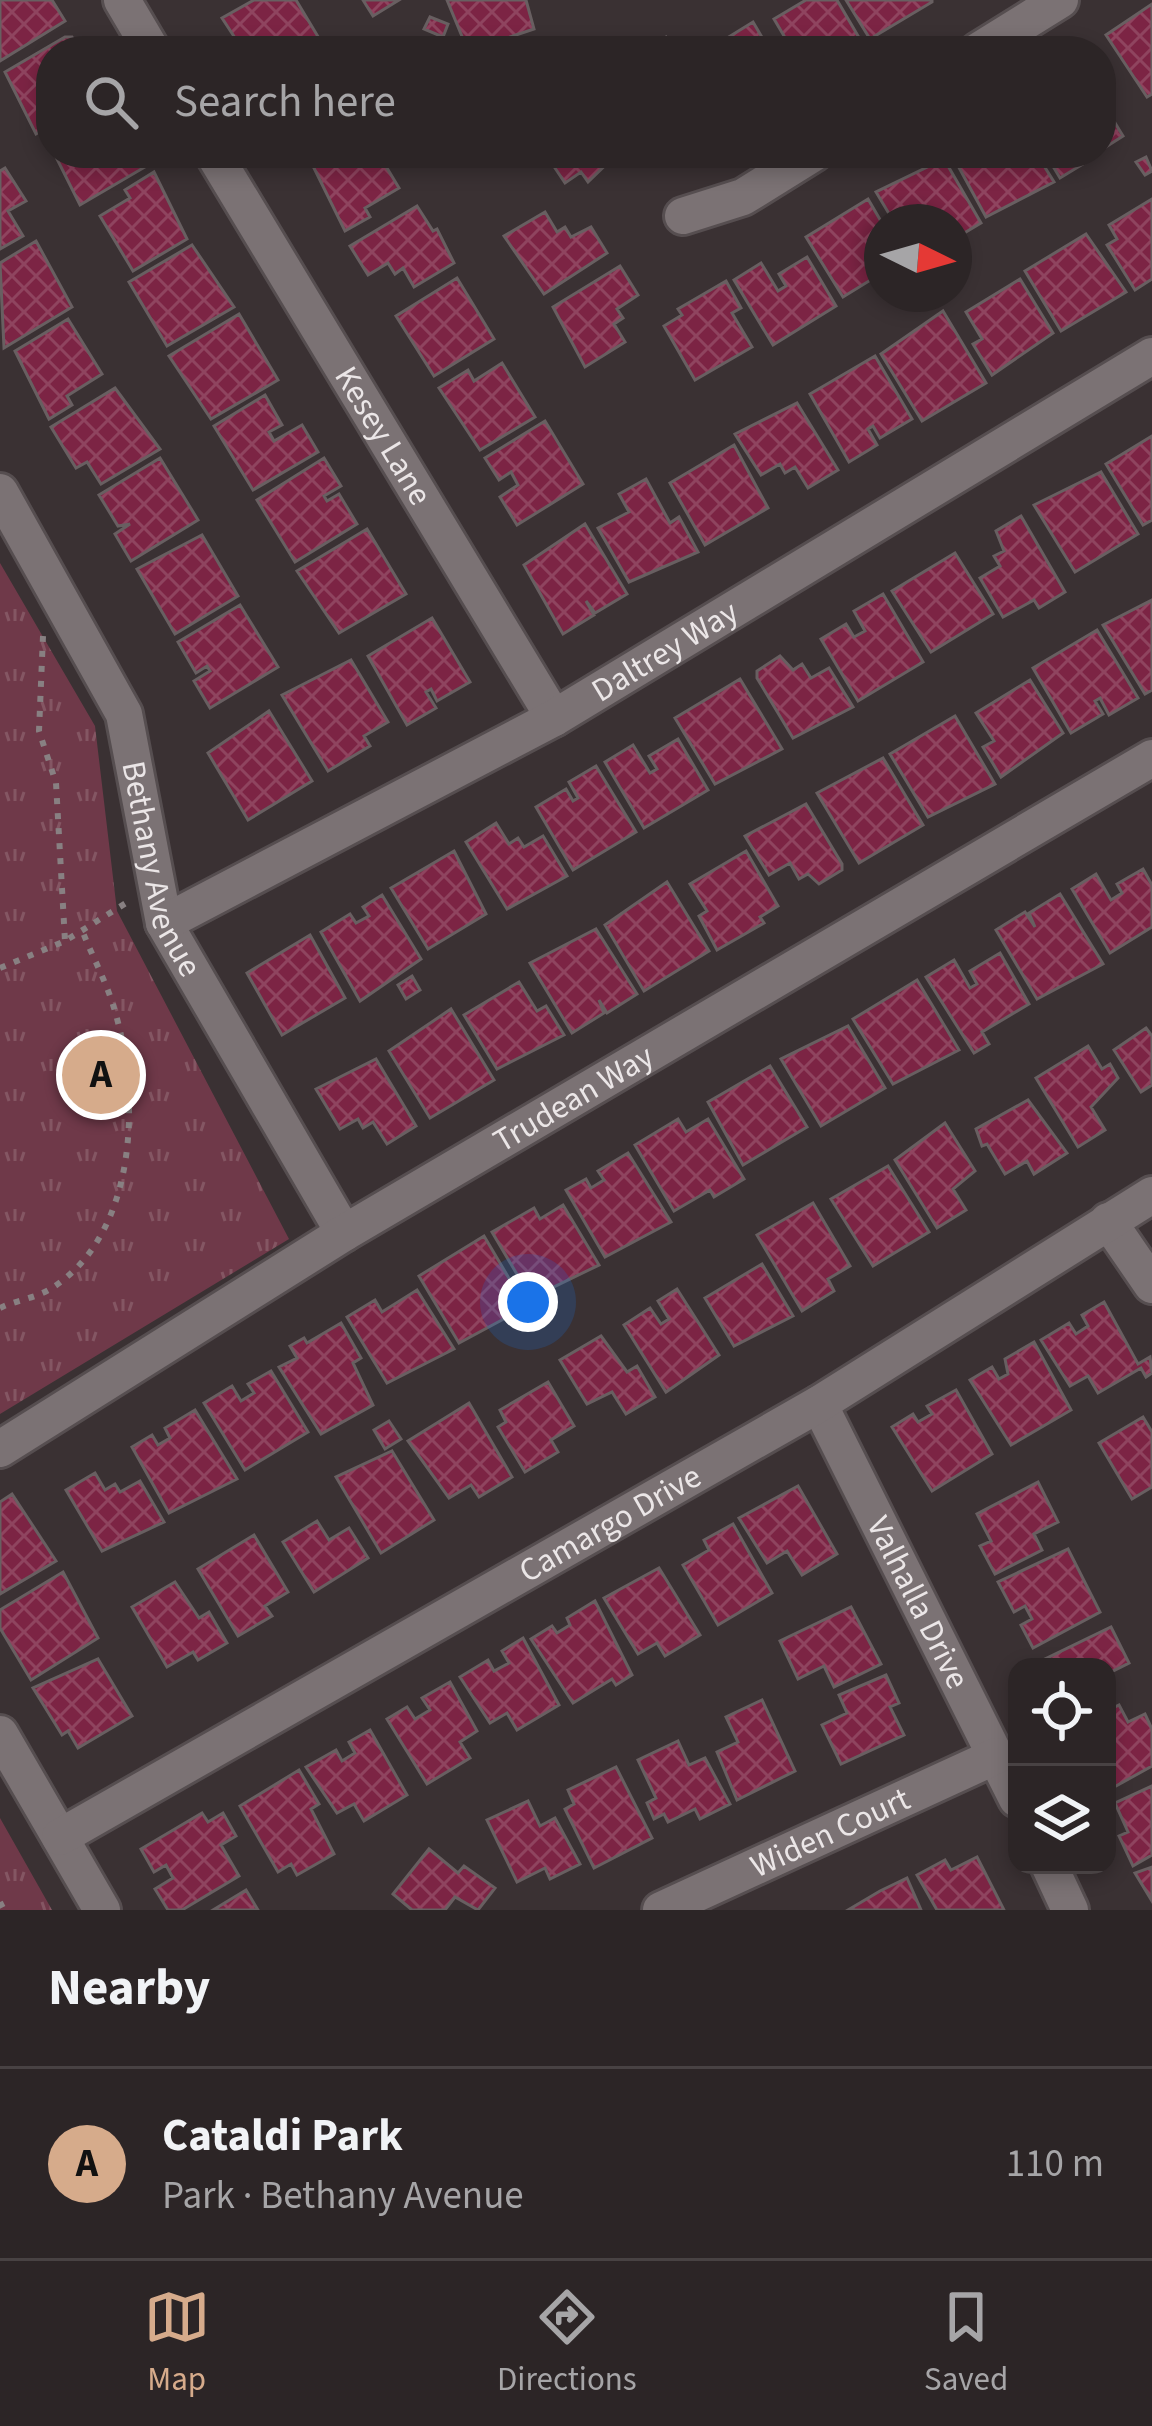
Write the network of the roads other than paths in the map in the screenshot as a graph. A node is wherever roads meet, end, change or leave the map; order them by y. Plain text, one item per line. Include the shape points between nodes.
1 (122, 0) edge
2 (1060, 0) edge
3 (143, 36) edge
4 (1002, 36) edge
5 (222, 168) edge
6 (790, 168) edge
7 (683, 216) dead end
8 (1152, 356) edge
9 (0, 492) edge
10 (554, 718) junction
11 (1152, 758) edge
12 (164, 923) junction
13 (1152, 1195) edge
14 (1108, 1221) junction
15 (344, 1234) junction
16 (1152, 1285) edge
17 (819, 1404) junction
18 (0, 1449) edge
19 (0, 1734) edge
20 (996, 1756) junction
21 (1008, 1781) edge
22 (60, 1837) junction
23 (1052, 1874) edge
24 (102, 1910) edge
25 (662, 1910) edge
26 (1070, 1910) edge

1 - 3 street
2 - 4 street
5 - 10 street, Kesey Lane
6 - 7 street via 743,197
8 - 10 street, Daltrey Way
9 - 12 street, Bethany Avenue via 124,714
10 - 12 street, Daltrey Way
11 - 15 street, Trudean Way
12 - 15 street, Bethany Avenue
13 - 14 street, Camargo Drive
14 - 16 street
14 - 17 street, Camargo Drive
15 - 18 street, Trudean Way
17 - 20 street, Valhalla Drive
17 - 22 street, Camargo Drive
19 - 22 street
20 - 21 street, Valhalla Drive
20 - 25 street, Widen Court
22 - 24 street
23 - 26 street

